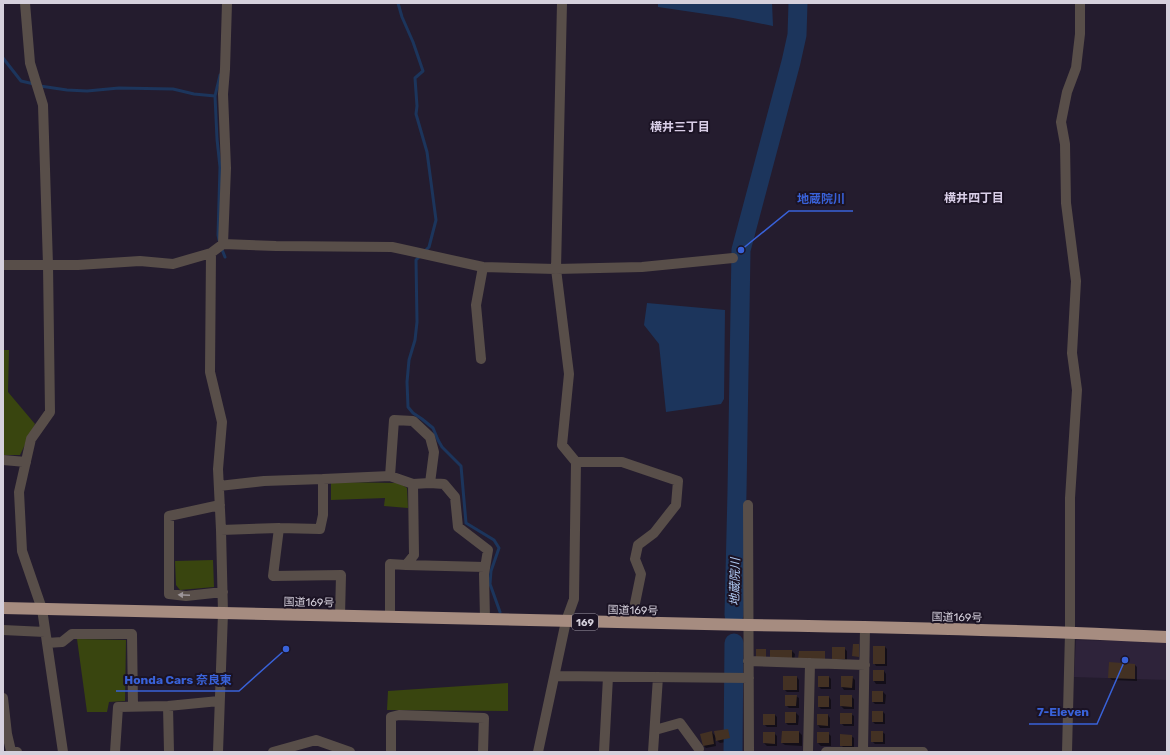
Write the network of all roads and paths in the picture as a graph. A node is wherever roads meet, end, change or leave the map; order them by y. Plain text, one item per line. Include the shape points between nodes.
1 (25, 3) edge
2 (227, 3) edge
3 (562, 3) edge
4 (1080, 3) edge
5 (223, 244) junction
6 (211, 253) junction
7 (733, 258) dead end
8 (3, 265) edge
9 (48, 265) junction
10 (483, 267) junction
11 (556, 269) junction
12 (481, 360) dead end
13 (3, 460) edge
14 (26, 462) junction
15 (576, 462) junction
16 (390, 476) junction
17 (323, 479) junction
18 (430, 483) junction
19 (413, 484) junction
20 (219, 486) junction
21 (220, 505) junction
22 (748, 505) dead end
23 (279, 528) junction
24 (221, 530) junction
25 (406, 565) junction
26 (485, 567) junction
27 (223, 592) junction
28 (3, 608) edge
29 (42, 609) junction
30 (223, 613) junction
31 (340, 616) junction
32 (390, 617) junction
33 (485, 619) junction
34 (566, 621) junction
35 (631, 623) junction
36 (748, 625) junction
37 (865, 627) junction
38 (3, 630) edge
39 (45, 632) junction
40 (1070, 632) junction
41 (1167, 637) edge
42 (47, 643) junction
43 (748, 661) junction
44 (810, 663) junction
45 (865, 665) junction
46 (554, 676) junction
47 (608, 677) junction
48 (658, 677) junction
49 (739, 678) junction
50 (3, 698) edge
51 (219, 702) junction
52 (132, 706) junction
53 (168, 706) junction
54 (655, 730) junction
55 (5, 735) edge
56 (297, 749) edge
57 (697, 751) edge
58 (863, 751) edge
59 (17, 752) edge
60 (63, 752) edge
61 (115, 752) edge
62 (169, 752) edge
63 (218, 752) edge
64 (273, 752) edge
65 (350, 752) edge
66 (391, 752) edge
67 (483, 752) edge
68 (538, 752) edge
69 (604, 752) edge
70 (653, 752) edge
71 (749, 752) edge
72 (808, 752) edge
73 (826, 752) edge
74 (843, 752) edge
75 (923, 752) edge
76 (1067, 752) edge

1 - 9 street via 30,63 43,105
2 - 5 street via 223,94 226,168
3 - 11 street
4 - 40 street via 1076,68 1067,92 1061,122 1065,144 1066,203 1076,281 1072,353 1077,390 1070,498
5 - 6 street
5 - 10 street via 392,247
6 - 9 street via 173,264 140,260
6 - 20 street via 210,372 222,422
7 - 11 street via 642,267
8 - 9 street
9 - 14 street via 50,412 31,439
10 - 11 street
10 - 12 street via 476,305
11 - 15 street via 569,374 562,446
13 - 14 street
14 - 29 street via 19,492 22,551
15 - 34 street via 574,600
15 - 35 street via 622,462 678,481 676,505 654,533 638,545 635,559 641,574
16 - 17 street
16 - 18 street via 394,420 413,421 430,437 434,452
16 - 19 street
17 - 20 street
17 - 23 street via 323,515 320,529
18 - 19 street
18 - 26 street via 444,484 455,497 458,527 488,550
19 - 25 street via 414,554
20 - 21 street
21 - 24 street
27 -> 21 street via 186,596 169,594 169,516
22 - 36 street
23 - 24 street
23 - 31 street via 273,576 341,575
24 - 27 street
25 - 26 street
25 - 32 street via 390,564
26 - 33 street
27 - 30 street
28 - 29 highway, 国道169号 / 169
29 - 30 highway, 国道169号 / 169
29 - 39 street
30 - 31 highway, 国道169号 / 169
30 - 51 street
31 - 32 highway, 国道169号 / 169
32 - 33 highway, 国道169号 / 169
33 - 34 highway, 国道169号 / 169
34 - 35 highway, 国道169号 / 169
34 - 46 street
35 - 36 highway, 国道169号 / 169
36 - 37 highway, 国道169号 / 169
36 - 43 street
37 - 40 highway, 国道169号 / 169
37 - 45 street
38 - 39 street
39 - 42 street
40 - 41 highway, 国道169号 / 169
40 - 76 street
42 - 52 street via 62,642 72,634 132,634
42 - 60 street
43 - 44 street
43 - 49 street
44 - 45 street
44 - 72 street
45 - 58 street
46 - 47 street
46 - 68 street
47 - 48 street
47 - 69 street
48 - 49 street
48 - 54 street
49 - 71 street
50 - 55 street
51 - 53 street
51 - 63 street
52 - 53 street
52 - 61 street via 118,707
53 - 62 street
54 - 57 street via 680,723
54 - 70 street
55 - 59 street via 11,751
56 - 64 street
56 - 65 street via 316,740
58 - 74 street
58 - 75 street
66 - 67 street via 391,717 399,715 484,718
73 - 74 street

